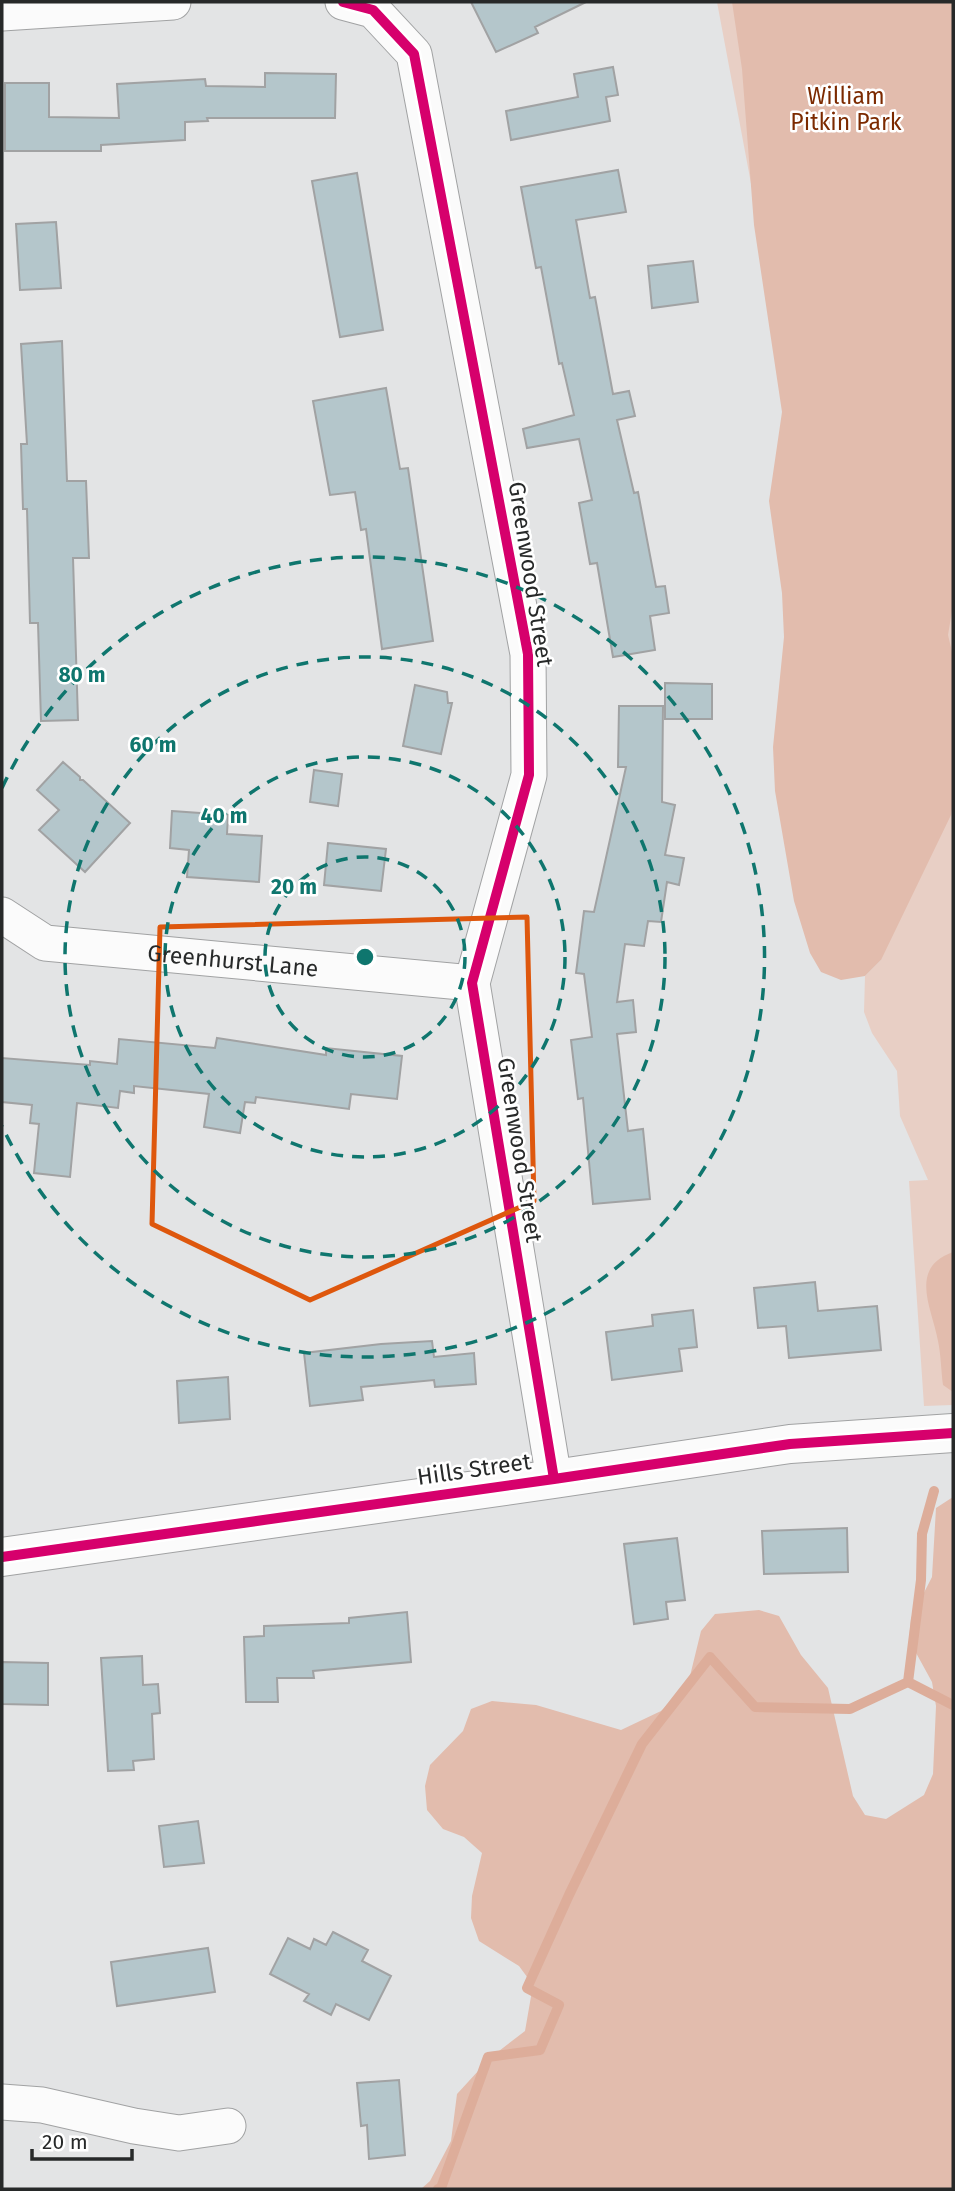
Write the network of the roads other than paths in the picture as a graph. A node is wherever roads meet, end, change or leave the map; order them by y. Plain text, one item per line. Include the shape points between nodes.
1 (173, 2) edge
2 (343, 2) edge
3 (2, 13) edge
4 (2, 915) edge
5 (472, 983) junction
6 (953, 1433) edge
7 (554, 1479) junction
8 (2, 1557) edge
9 (2, 2102) edge
10 (228, 2126) dead end

1 - 3 street
2 - 5 street, Greenwood Street via 373,10 414,54 528,654 529,775
4 - 5 street, Greenhurst Lane via 45,943
5 - 7 street, Greenwood Street
6 - 7 street, Hills Street via 790,1444
7 - 8 street, Hills Street
9 - 10 street via 42,2105 179,2133

